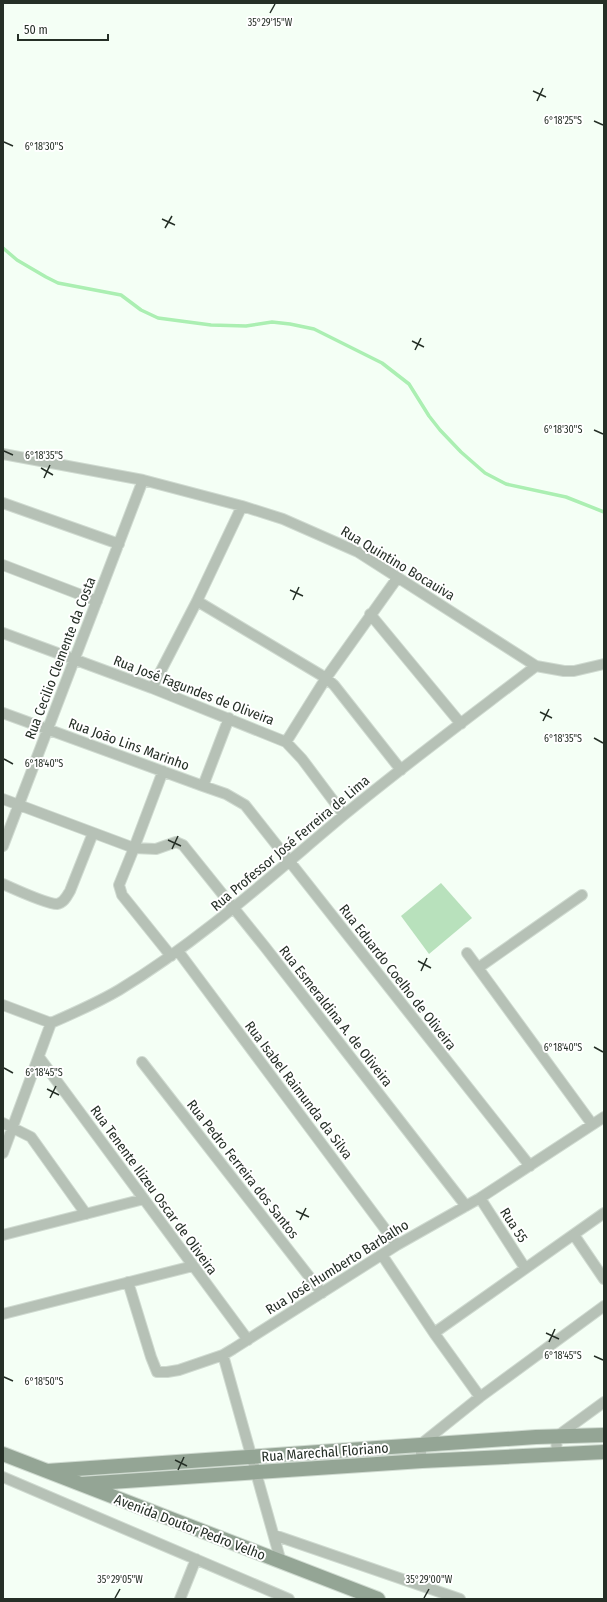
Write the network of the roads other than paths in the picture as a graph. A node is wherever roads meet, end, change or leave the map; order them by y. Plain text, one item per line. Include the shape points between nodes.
1 (3, 454) edge
2 (143, 480) junction
3 (3, 503) edge
4 (242, 506) junction
5 (119, 544) junction
6 (3, 565) edge
7 (398, 577) junction
8 (97, 601) junction
9 (197, 601) junction
10 (370, 614) junction
11 (3, 633) edge
12 (75, 660) junction
13 (604, 664) edge
14 (536, 666) junction
15 (326, 678) junction
16 (152, 688) junction
17 (3, 713) edge
18 (229, 718) junction
19 (460, 724) junction
20 (48, 730) junction
21 (286, 742) junction
22 (401, 770) junction
23 (163, 771) junction
24 (203, 786) junction
25 (3, 799) edge
26 (19, 805) junction
27 (245, 805) joint
28 (344, 815) junction
29 (93, 833) junction
30 (3, 846) edge
31 (134, 848) junction
32 (290, 862) junction
33 (3, 884) edge
34 (582, 895) dead end
35 (235, 908) junction
36 (467, 952) dead end
37 (174, 954) junction
38 (478, 968) junction
39 (3, 1005) edge
40 (51, 1024) junction
41 (39, 1057) junction
42 (142, 1062) dead end
43 (604, 1117) edge
44 (592, 1124) junction
45 (8, 1125) edge
46 (3, 1153) edge
47 (530, 1166) junction
48 (480, 1198) junction
49 (144, 1200) junction
50 (466, 1206) junction
51 (604, 1213) edge
52 (86, 1214) junction
53 (3, 1235) edge
54 (574, 1235) junction
55 (397, 1245) junction
56 (382, 1254) junction
57 (193, 1266) junction
58 (525, 1268) junction
59 (604, 1279) edge
60 (128, 1282) junction
61 (322, 1293) junction
62 (604, 1306) edge
63 (3, 1314) edge
64 (434, 1333) junction
65 (248, 1340) junction
66 (223, 1355) junction
67 (480, 1397) junction
68 (604, 1402) edge
69 (604, 1435) edge
70 (556, 1436) junction
71 (420, 1445) junction
72 (604, 1452) edge
73 (557, 1453) junction
74 (3, 1454) edge
75 (253, 1457) junction
76 (422, 1461) junction
77 (47, 1471) junction
78 (257, 1472) junction
79 (3, 1477) edge
80 (81, 1484) junction
81 (274, 1534) junction
82 (196, 1559) junction
83 (281, 1562) junction
84 (180, 1599) edge
85 (289, 1599) edge
86 (378, 1599) edge
87 (460, 1599) edge

1 - 2 street, Rua Quintino Bocauiva
2 - 4 street, Rua Quintino Bocauiva
2 - 5 street, Rua Cecilio Clemente da Costa
3 - 5 street
4 - 7 street, Rua Quintino Bocauiva via 323,535 358,552
4 - 9 street
5 - 8 street, Rua Cecilio Clemente da Costa
6 - 8 street
7 - 10 street
7 - 14 street, Rua Quintino Bocauiva
8 - 12 street, Rua Cecilio Clemente da Costa
9 - 15 street
9 - 16 street
10 - 15 street
10 - 19 street
11 - 12 street, Rua José Fagundes de Oliveira
12 - 16 street, Rua José Fagundes de Oliveira
12 - 20 street, Rua Cecilio Clemente da Costa
13 - 14 street, Rua Quintino Bocauiva via 564,672
14 - 19 street, Rua Professor José Ferreira de Lima
15 - 21 street
15 - 22 street
16 - 18 street, Rua José Fagundes de Oliveira
17 - 20 street, Rua João Lins Marinho
18 - 21 street, Rua José Fagundes de Oliveira
18 - 24 street
19 - 22 street, Rua Professor José Ferreira de Lima
20 - 23 street, Rua João Lins Marinho
20 - 26 street, Rua Cecilio Clemente da Costa
21 - 28 street, Rua José Fagundes de Oliveira
22 - 28 street, Rua Professor José Ferreira de Lima
23 - 24 street, Rua João Lins Marinho
23 - 31 street, Rua Isabel Raimunda da Silva
24 - 27 street, Rua João Lins Marinho via 226,794
25 - 26 street
26 - 29 street
26 - 30 street, Rua Cecilio Clemente da Costa
27 - 32 street, Rua Eduardo Coelho de Oliveira
28 - 32 street, Rua Professor José Ferreira de Lima
29 - 31 street
29 - 33 street via 70,891 62,902 51,902
31 - 35 street, Rua Esmeraldina A. de Oliveira via 156,849 176,842 183,845
31 - 37 street, Rua Isabel Raimunda da Silva via 119,885 122,895
32 - 35 street, Rua Professor José Ferreira de Lima
32 - 47 street, Rua Eduardo Coelho de Oliveira
34 - 38 street
35 - 37 street, Rua Professor José Ferreira de Lima
35 - 50 street, Rua Esmeraldina A. de Oliveira
36 - 38 street
37 - 40 street, Rua Professor José Ferreira de Lima via 118,990
37 - 55 street, Rua Isabel Raimunda da Silva
38 - 44 street
39 - 40 street
40 - 41 street
41 - 45 street
41 - 49 street, Rua Tenente Ilizeu Oscar de Oliveira
42 - 61 street, Rua Pedro Ferreira dos Santos
43 - 44 street, Rua José Humberto Barbalho
44 - 47 street, Rua José Humberto Barbalho
45 - 46 street
45 - 52 street via 25,1132 36,1143
47 - 48 street, Rua José Humberto Barbalho
48 - 50 street, Rua José Humberto Barbalho
48 - 58 street, Rua 55
49 - 52 street
49 - 57 street, Rua Tenente Ilizeu Oscar de Oliveira
50 - 55 street, Rua José Humberto Barbalho
51 - 54 street
52 - 53 street
54 - 58 street
54 - 59 street
55 - 56 street, Rua José Humberto Barbalho
56 - 61 street, Rua José Humberto Barbalho
56 - 64 street
57 - 60 street
57 - 65 street, Rua Tenente Ilizeu Oscar de Oliveira
58 - 64 street
60 - 63 street
60 - 66 street, Rua José Humberto Barbalho via 157,1372 179,1370
61 - 65 street, Rua José Humberto Barbalho
62 - 67 street
64 - 67 street
65 - 66 street, Rua José Humberto Barbalho
66 - 75 street
67 - 71 street
68 - 70 street
69 - 70 street, Rua Marechal Floriano
70 - 71 street, Rua Marechal Floriano
70 - 73 street
71 - 75 street, Rua Marechal Floriano
71 - 76 street
72 - 73 street, Rua Marechal Floriano
73 - 76 street, Rua Marechal Floriano
74 - 77 street, Avenida Doutor Pedro Velho
75 - 77 street, Rua Marechal Floriano
75 - 78 street
76 - 78 street, Rua Marechal Floriano
77 - 80 street, Avenida Doutor Pedro Velho
78 - 80 street, Rua Marechal Floriano
78 - 81 street
79 - 82 street
80 - 83 street, Avenida Doutor Pedro Velho
81 - 83 street
81 - 87 street
82 - 84 street
82 - 85 street
83 - 86 street, Avenida Doutor Pedro Velho

